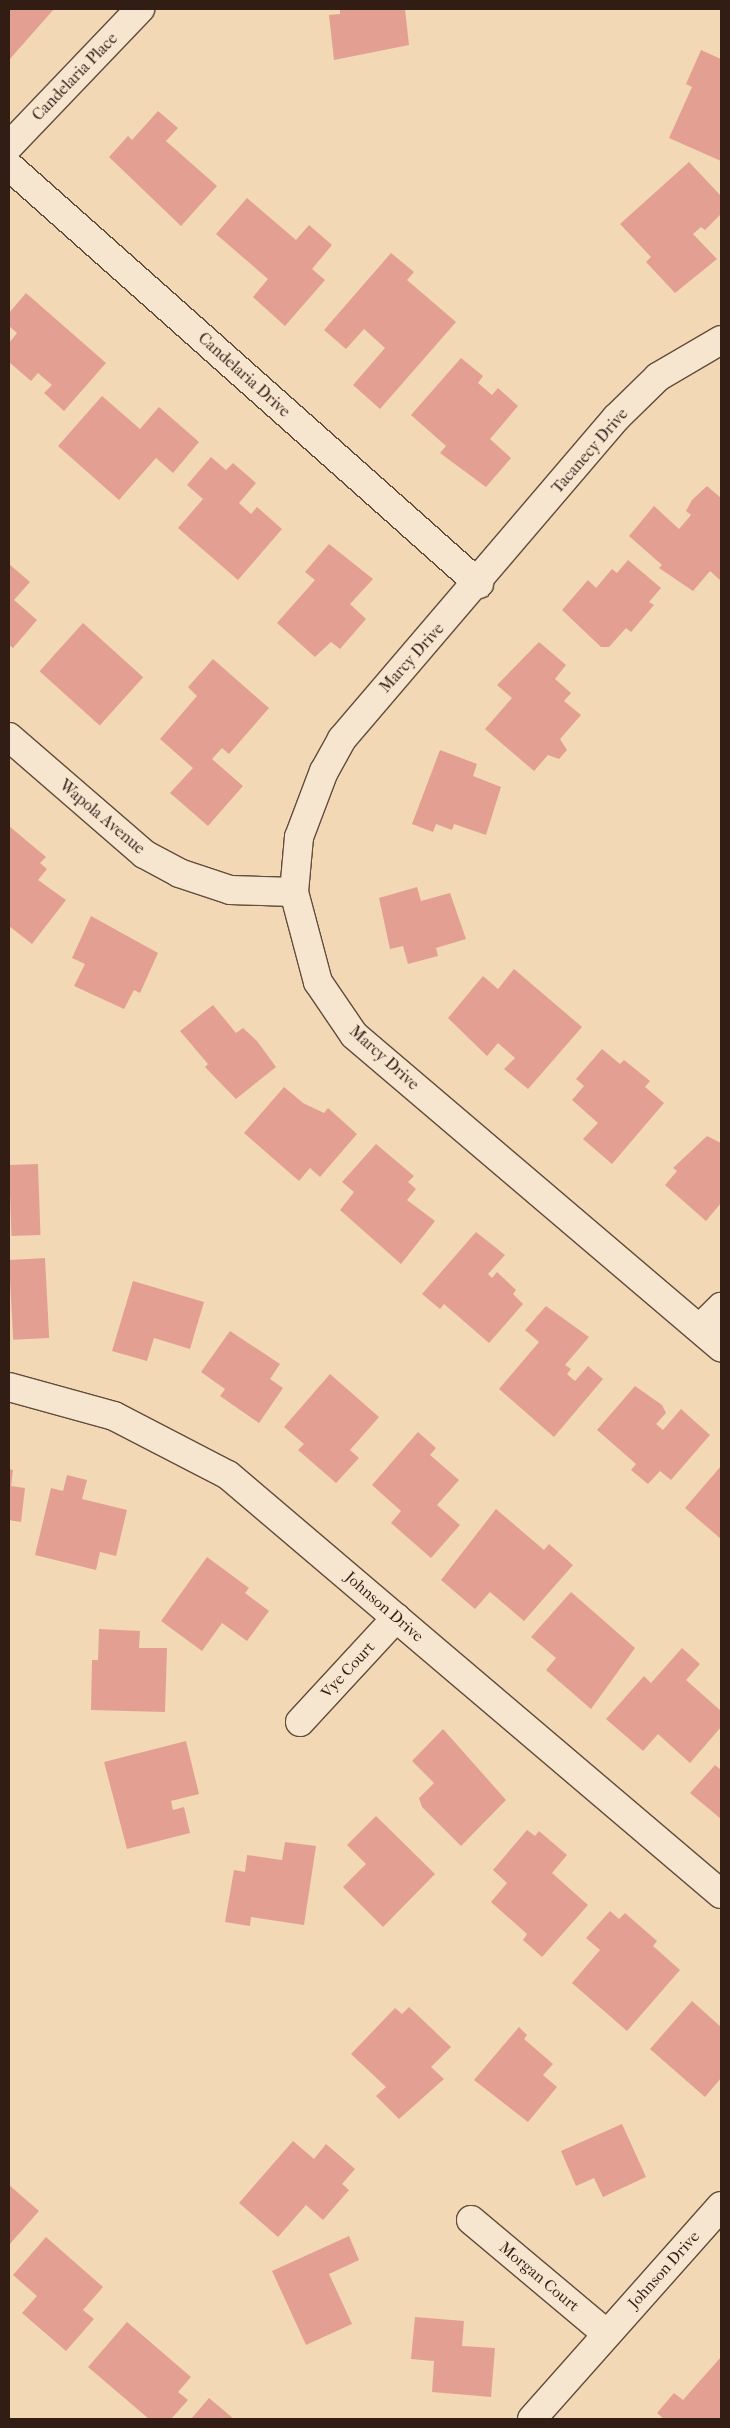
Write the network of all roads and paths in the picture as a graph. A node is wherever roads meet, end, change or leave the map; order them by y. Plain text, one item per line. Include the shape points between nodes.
1 (140, 9) edge
2 (9, 146) edge
3 (9, 166) edge
4 (721, 340) edge
5 (479, 584) junction
6 (9, 737) edge
7 (294, 892) junction
8 (721, 1307) edge
9 (700, 1328) junction
10 (721, 1347) edge
11 (9, 1387) edge
12 (396, 1618) junction
13 (300, 1722) dead end
14 (721, 1894) edge
15 (721, 2206) edge
16 (471, 2220) dead end
17 (606, 2334) junction
18 (532, 2419) edge

1 - 2 street, Candelaria Place
3 - 5 street, Candelaria Drive
4 - 5 street, Tacanecy Drive via 658,377 616,418
5 - 7 street, Marcy Drive via 342,739 324,771 299,837
6 - 7 street, Wapola Avenue via 144,854 178,873 230,890
7 - 9 street, Marcy Drive via 318,982 354,1035
8 - 9 street
9 - 10 street, Marcy Drive
11 - 12 street, Johnson Drive via 114,1416 228,1475
12 - 13 street, Vye Court
12 - 14 street, Johnson Drive
15 - 17 street, Johnson Drive
16 - 17 street, Morgan Court
17 - 18 street, Johnson Drive

